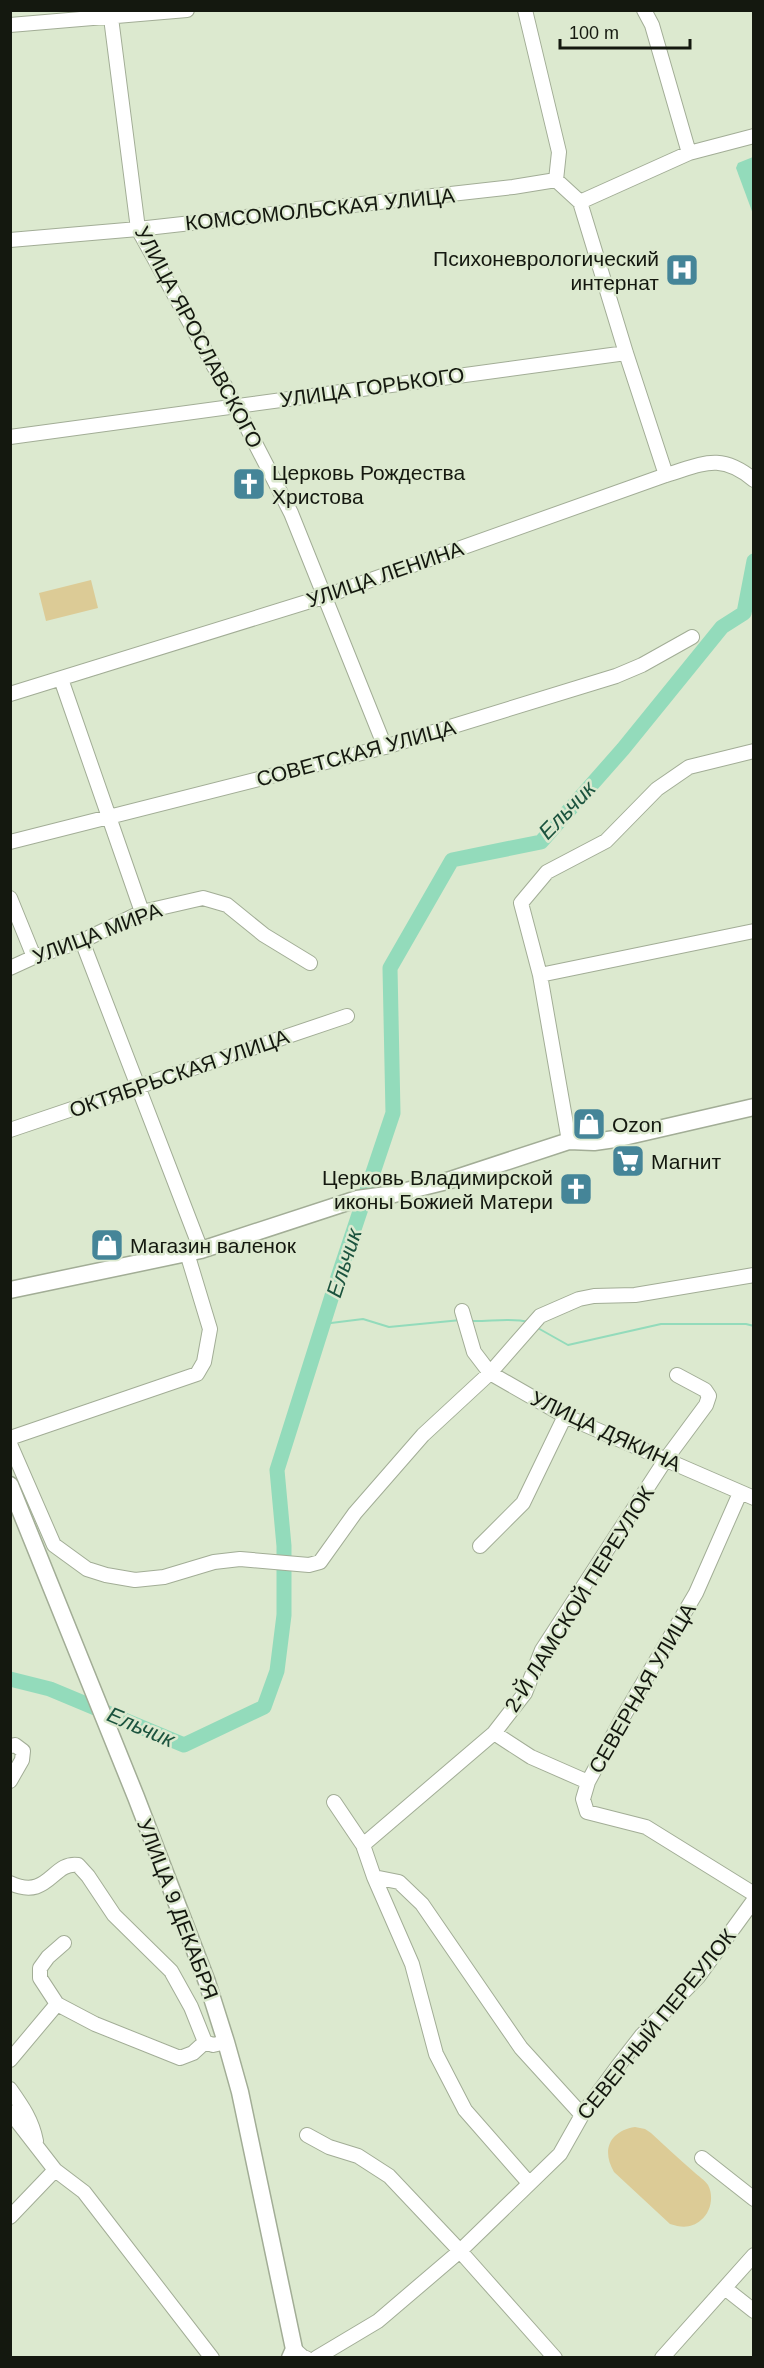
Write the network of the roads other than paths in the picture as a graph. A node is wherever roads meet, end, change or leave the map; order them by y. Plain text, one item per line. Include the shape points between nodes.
1 (188, 10) edge
2 (525, 10) edge
3 (644, 10) edge
4 (110, 14) edge
5 (10, 25) edge
6 (753, 136) edge
7 (689, 153) junction
8 (556, 180) junction
9 (580, 202) junction
10 (138, 229) junction
11 (10, 240) edge
12 (626, 353) junction
13 (236, 406) junction
14 (10, 437) edge
15 (666, 475) junction
16 (753, 480) edge
17 (323, 597) junction
18 (692, 637) dead end
19 (61, 679) junction
20 (10, 694) edge
21 (385, 747) junction
22 (753, 751) edge
23 (110, 818) junction
24 (10, 842) edge
25 (10, 898) edge
26 (142, 912) junction
27 (753, 931) edge
28 (82, 941) junction
29 (34, 957) junction
30 (310, 963) dead end
31 (10, 968) edge
32 (540, 975) junction
33 (347, 1016) dead end
34 (137, 1088) junction
35 (753, 1107) edge
36 (10, 1130) edge
37 (569, 1141) junction
38 (194, 1251) junction
39 (753, 1275) edge
40 (10, 1290) edge
41 (462, 1311) dead end
42 (490, 1373) junction
43 (677, 1375) dead end
44 (566, 1416) junction
45 (10, 1438) edge
46 (10, 1443) edge
47 (666, 1459) junction
48 (10, 1485) edge
49 (747, 1496) edge
50 (480, 1546) dead end
51 (494, 1733) junction
52 (10, 1746) edge
53 (10, 1781) edge
54 (588, 1782) junction
55 (334, 1802) dead end
56 (363, 1845) junction
57 (374, 1877) junction
58 (12, 1885) edge
59 (753, 1894) edge
60 (753, 1900) edge
61 (64, 1942) dead end
62 (57, 2004) junction
63 (205, 2042) junction
64 (226, 2042) junction
65 (10, 2060) edge
66 (10, 2089) edge
67 (10, 2112) edge
68 (582, 2115) junction
69 (307, 2135) dead end
70 (37, 2146) junction
71 (702, 2158) dead end
72 (55, 2170) junction
73 (529, 2183) junction
74 (753, 2199) edge
75 (10, 2217) edge
76 (460, 2251) junction
77 (753, 2255) edge
78 (726, 2289) junction
79 (753, 2311) edge
80 (297, 2355) edge
81 (212, 2358) edge
82 (316, 2358) edge
83 (555, 2358) edge
84 (662, 2358) edge

1 - 4 street
2 - 8 street via 559,152
3 - 7 street via 652,25
4 - 5 street
4 - 10 street, УЛИЦА ЯРОСЛАВСКОГО
6 - 7 street
7 - 9 street
8 - 9 street
8 - 10 street, КОМСОМОЛЬСКАЯ УЛИЦА
9 - 12 street
10 - 11 street, КОМСОМОЛЬСКАЯ УЛИЦА
10 - 13 street, УЛИЦА ЯРОСЛАВСКОГО
12 - 13 street, УЛИЦА ГОРЬКОГО
12 - 15 street
13 - 14 street, УЛИЦА ГОРЬКОГО
13 - 17 street, УЛИЦА ЯРОСЛАВСКОГО via 291,513
15 - 16 street, УЛИЦА ЛЕНИНА via 713,461 738,467
15 - 17 street, УЛИЦА ЛЕНИНА
17 - 19 street, УЛИЦА ЛЕНИНА
17 - 21 street, УЛИЦА ЯРОСЛАВСКОГО
18 - 21 street, СОВЕТСКАЯ УЛИЦА via 616,676
19 - 20 street, УЛИЦА ЛЕНИНА
19 - 23 street
21 - 23 street, СОВЕТСКАЯ УЛИЦА
22 - 32 street via 689,767 657,789 606,841 547,872 521,903
23 - 24 street, СОВЕТСКАЯ УЛИЦА
23 - 26 street
25 - 29 street
26 - 28 street, УЛИЦА МИРА
26 - 30 street, УЛИЦА МИРА via 203,898 227,904 264,935
27 - 32 street
28 - 29 street, УЛИЦА МИРА
28 - 34 street
29 - 31 street, УЛИЦА МИРА
32 - 37 street
33 - 34 street, ОКТЯБРЬСКАЯ УЛИЦА
34 - 36 street, ОКТЯБРЬСКАЯ УЛИЦА
34 - 38 street via 187,1209
35 - 37 main road via 615,1139
37 - 38 main road via 447,1181 357,1199
38 - 40 main road
38 - 45 street via 210,1329 204,1362 197,1374
39 - 42 street via 635,1295 579,1299 540,1316
41 - 42 street, УЛИЦА ДЯКИНА via 474,1352
42 - 44 street, УЛИЦА ДЯКИНА
42 - 46 street via 423,1435 355,1513 320,1562 309,1565 240,1559 135,1580 87,1569 54,1545
43 - 47 street, 2-Й ЛАМСКОЙ ПЕРЕУЛОК via 709,1396
44 - 47 street, УЛИЦА ДЯКИНА
44 - 50 street via 523,1503
47 - 49 street, УЛИЦА ДЯКИНА
47 - 51 street, 2-Й ЛАМСКОЙ ПЕРЕУЛОК via 542,1650 525,1693
48 - 64 main road, УЛИЦА 9 ДЕКАБРЯ via 136,1797
49 - 54 street, СЕВЕРНАЯ УЛИЦА
51 - 54 street via 531,1757
51 - 56 street, 2-Й ЛАМСКОЙ ПЕРЕУЛОК
52 - 53 street via 23,1751
54 - 59 street, СЕВЕРНАЯ УЛИЦА via 583,1799 587,1812 646,1827
55 - 56 street
56 - 57 street
57 - 68 street via 399,1882 422,1904 521,2048
57 - 73 street via 412,1964 436,2054 465,2110
58 - 63 street via 45,1884 64,1866 78,1865 114,1915 171,1971
60 - 68 street, СЕВЕРНЫЙ ПЕРЕУЛОК via 698,1977 642,2035
61 - 62 street via 40,1968 40,1978
62 - 63 street via 95,2024 180,2058
62 - 65 street
63 - 64 street
64 - 80 main road, УЛИЦА 9 ДЕКАБРЯ
66 - 70 street via 25,2109
67 - 70 street
68 - 73 street, СЕВЕРНЫЙ ПЕРЕУЛОК via 560,2154
69 - 76 street via 328,2147 358,2156 389,2176
70 - 72 street
71 - 74 street
72 - 75 street
72 - 81 street via 84,2192
73 - 76 street, СЕВЕРНЫЙ ПЕРЕУЛОК
76 - 82 street, СЕВЕРНЫЙ ПЕРЕУЛОК via 378,2321
76 - 83 street
77 - 78 street
78 - 79 street
78 - 84 street

